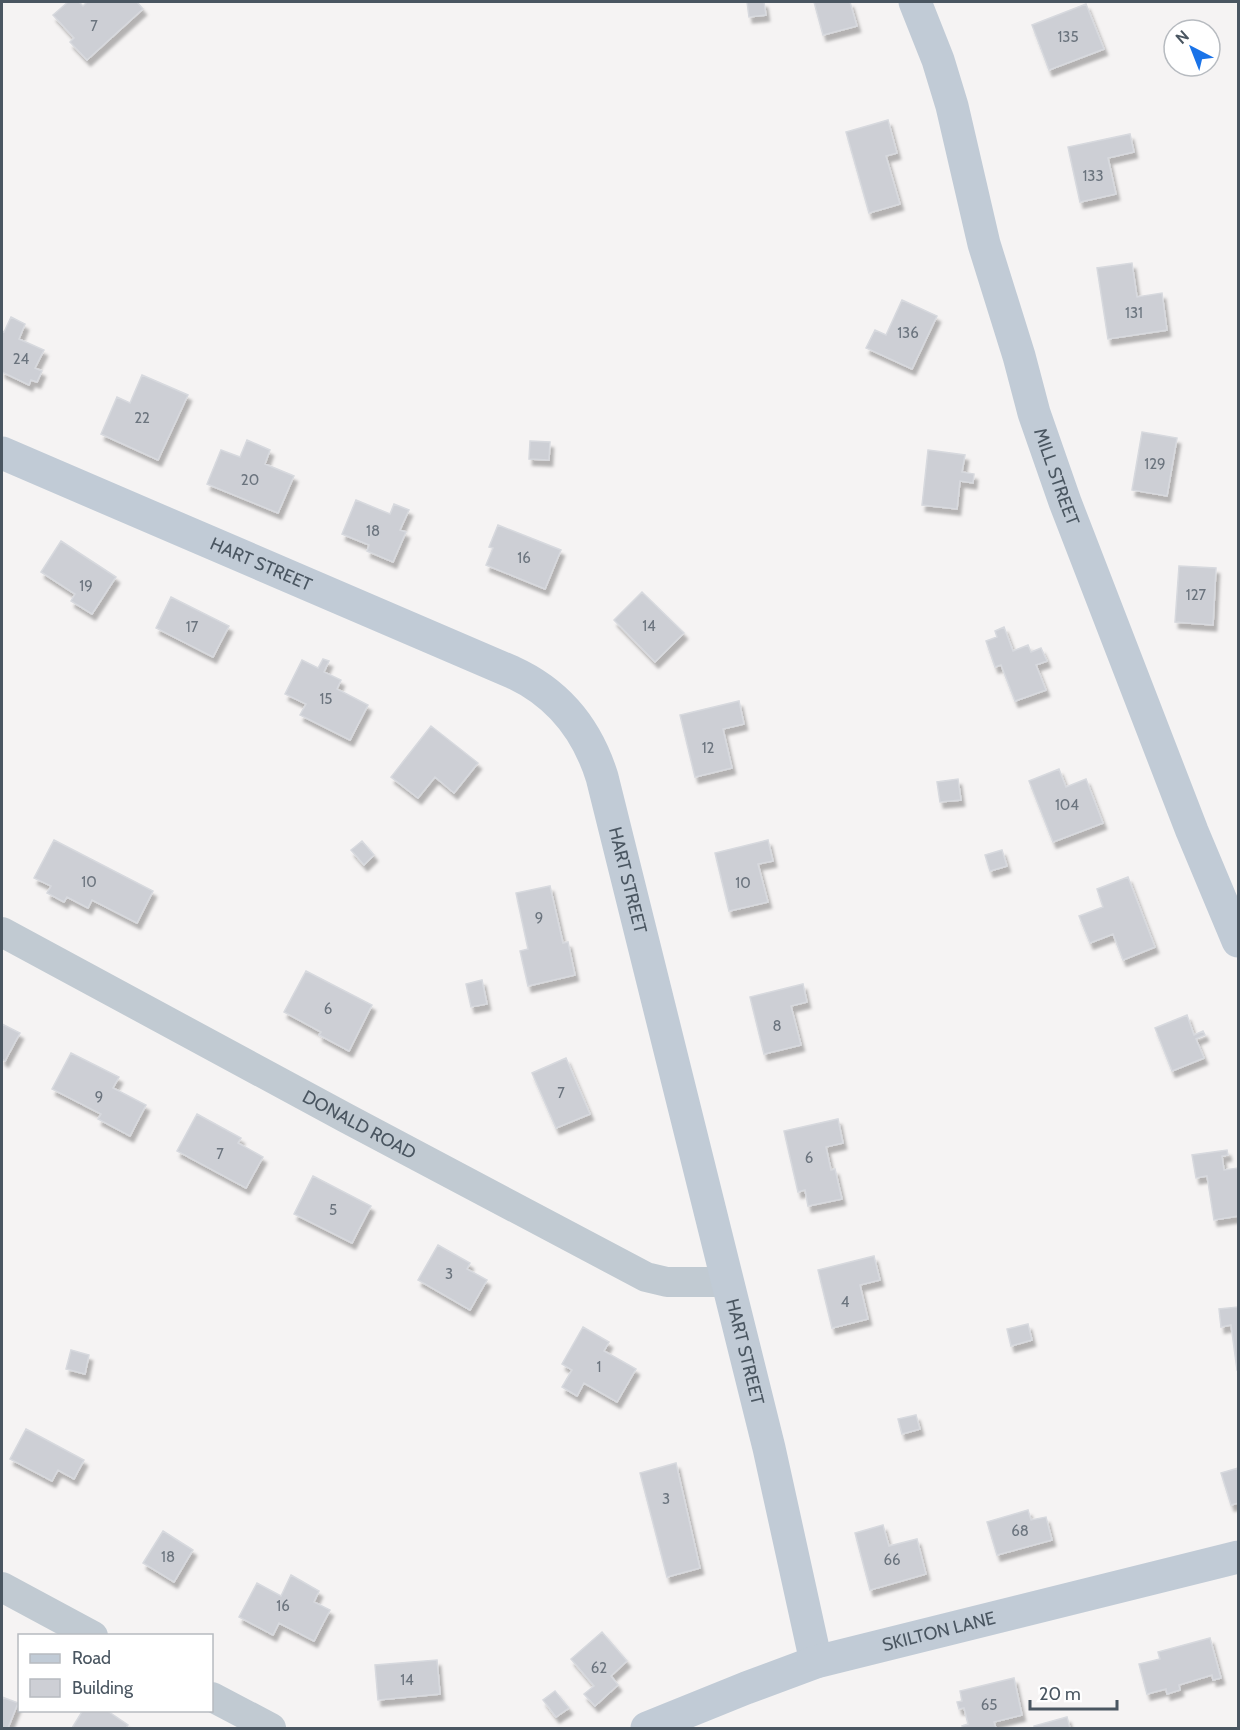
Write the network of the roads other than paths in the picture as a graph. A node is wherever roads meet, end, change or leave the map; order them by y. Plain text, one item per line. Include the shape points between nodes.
1 (915, 2) edge
2 (2, 453) edge
3 (2, 932) edge
4 (1239, 941) edge
5 (728, 1282) junction
6 (1239, 1557) edge
7 (2, 1587) edge
8 (91, 1634) edge
9 (816, 1662) junction
10 (213, 1698) edge
11 (271, 1728) edge
12 (647, 1728) edge

1 - 4 street, MILL STREET via 952,106 984,244 1065,502 1187,820
2 - 5 street, HART STREET via 512,672 543,689 569,714 589,743 602,777
3 - 5 street, DONALD ROAD via 646,1277 667,1282
5 - 9 street, HART STREET
6 - 9 street, SKILTON LANE
7 - 8 street
9 - 12 street, SKILTON LANE
10 - 11 street

